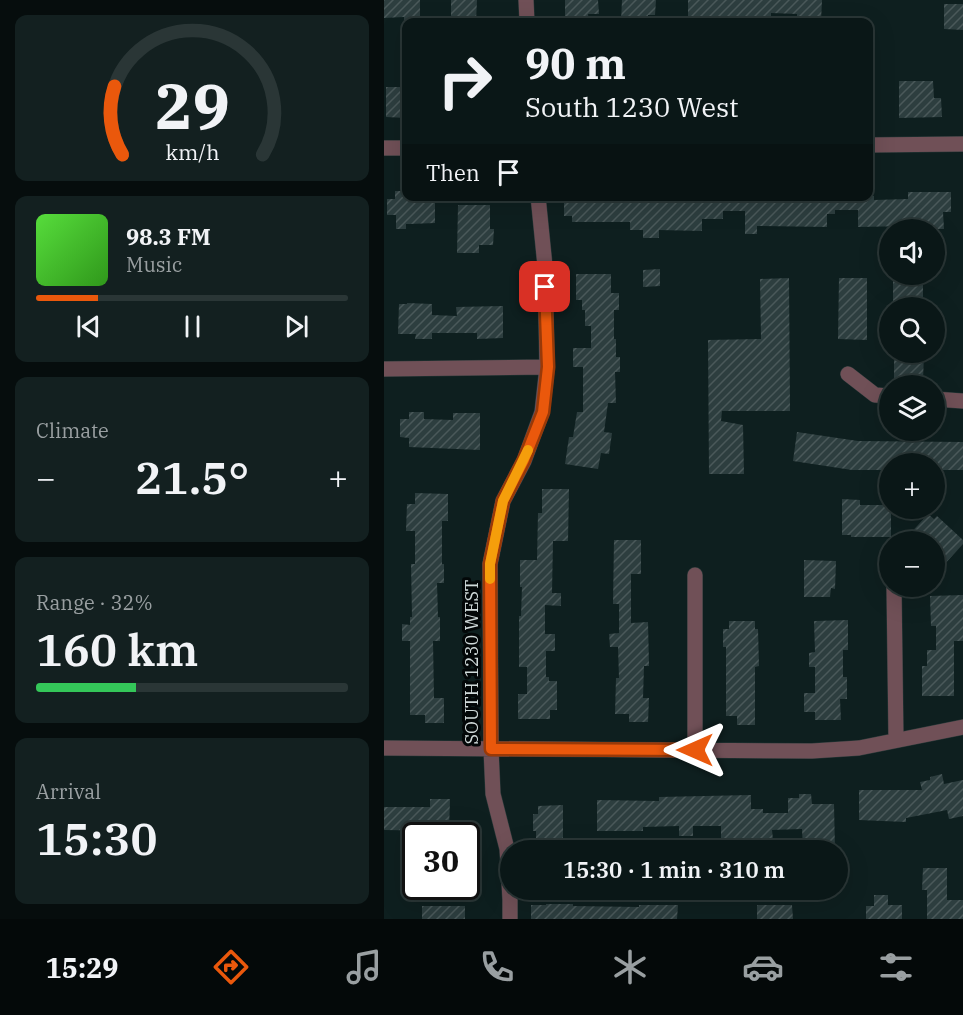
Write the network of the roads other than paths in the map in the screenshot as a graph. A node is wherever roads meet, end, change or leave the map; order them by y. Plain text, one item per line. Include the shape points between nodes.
1 (526, 0) edge
2 (528, 18) edge
3 (963, 144) edge
4 (873, 145) edge
5 (384, 148) edge
6 (402, 148) edge
7 (538, 201) edge
8 (548, 367) junction
9 (384, 369) edge
10 (848, 374) dead end
11 (879, 395) edge
12 (945, 400) edge
13 (963, 401) edge
14 (695, 575) dead end
15 (894, 597) edge
16 (963, 727) edge
17 (896, 740) junction
18 (384, 748) edge
19 (491, 749) junction
20 (695, 750) junction
21 (510, 919) edge

1 - 2 street
3 - 4 street
5 - 6 street
7 - 8 street, SOUTH 1230 WEST
8 - 9 street
8 - 19 street, SOUTH 1230 WEST via 543,412 503,501 490,564
10 - 11 street
12 - 13 street
14 - 20 street
15 - 17 street
16 - 17 street
17 - 20 street via 859,748 812,751
18 - 19 street
19 - 20 street
19 - 21 street, SOUTH 1230 WEST via 494,794 507,849

